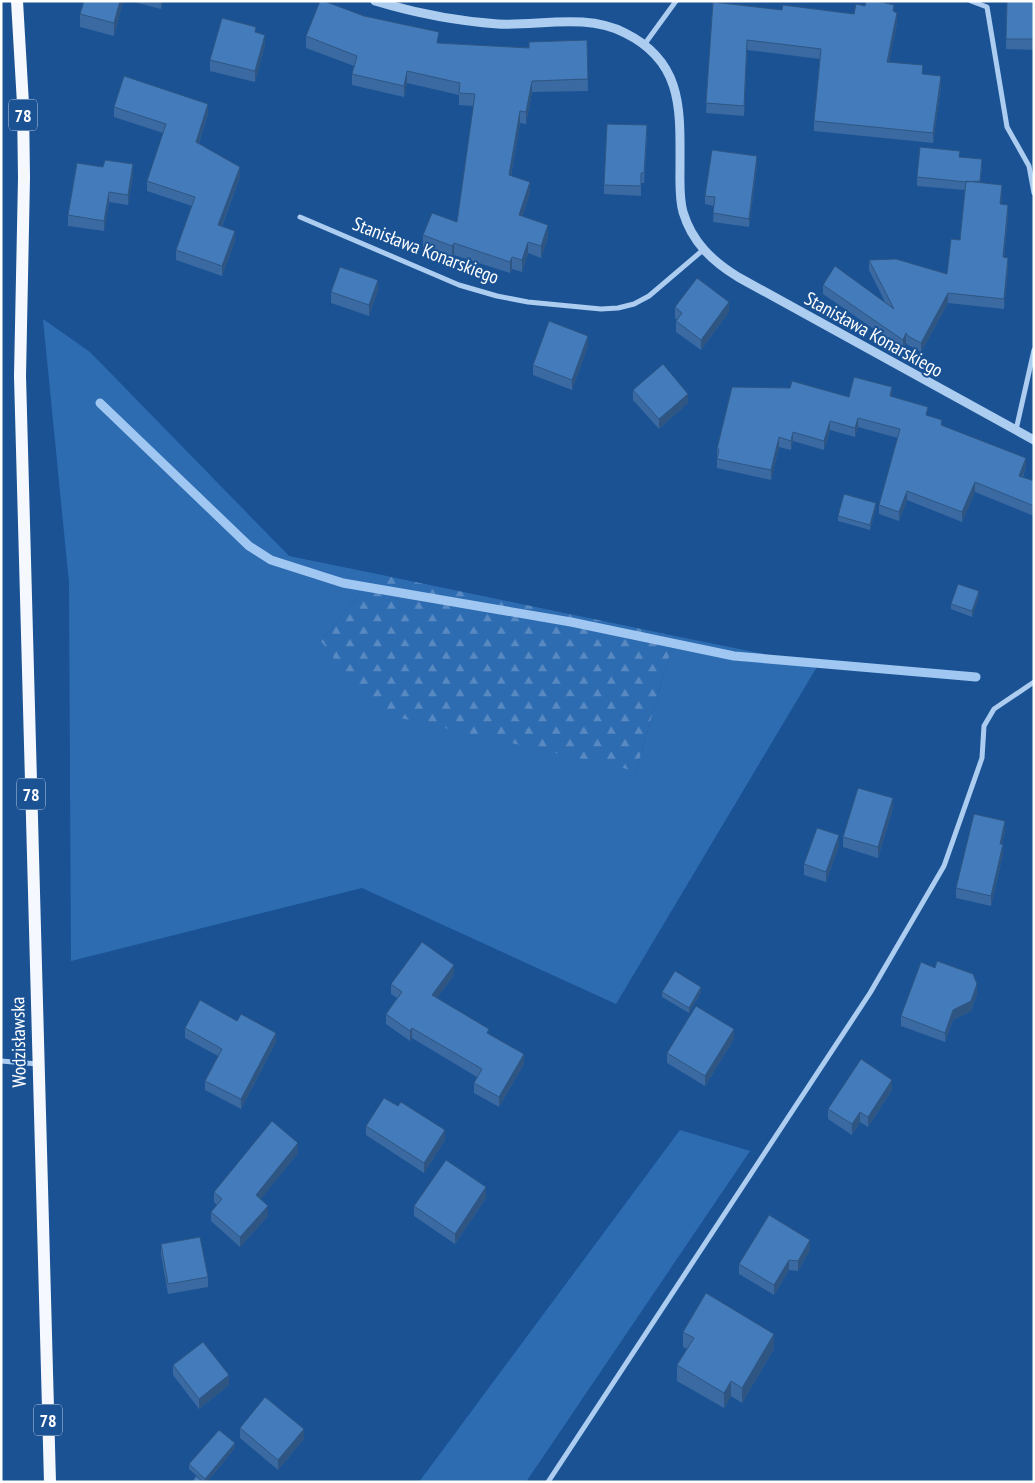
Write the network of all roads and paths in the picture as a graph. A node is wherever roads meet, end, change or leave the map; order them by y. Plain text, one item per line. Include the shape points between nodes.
1 (17, 1) edge
2 (375, 1) edge
3 (676, 1) edge
4 (971, 1) edge
5 (644, 45) junction
6 (1034, 192) edge
7 (300, 217) dead end
8 (703, 250) junction
9 (1034, 350) edge
10 (1016, 430) junction
11 (1034, 440) edge
12 (1034, 682) edge
13 (1, 1061) edge
14 (38, 1064) junction
15 (50, 1482) edge
16 (548, 1482) edge

1 - 14 main road, Wodzisławska / 78 via 24,178 20,376
2 - 5 street, Stanisława Konarskiego via 456,20 499,24 586,22 606,25
3 - 5 street
4 - 6 street via 987,7 1007,127 1029,166
5 - 8 street, Stanisława Konarskiego via 660,60 678,97 682,211
7 - 8 street, Stanisława Konarskiego via 459,284 497,296 602,309 634,304 649,296
8 - 10 street, Stanisława Konarskiego via 719,266 738,277
9 - 10 street
10 - 11 street, Stanisława Konarskiego
12 - 16 street via 994,709 984,726 982,758 944,866 870,993
13 - 14 street
14 - 15 main road, Wodzisławska / 78

